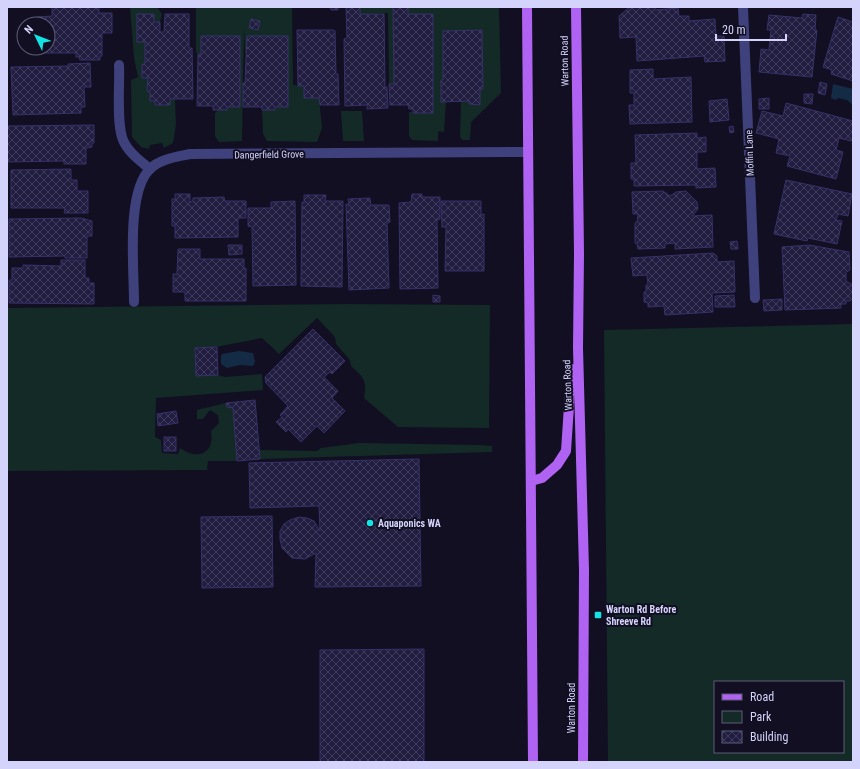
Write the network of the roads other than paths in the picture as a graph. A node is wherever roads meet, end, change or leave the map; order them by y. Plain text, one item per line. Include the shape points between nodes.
1 (527, 7) edge
2 (576, 7) edge
3 (742, 7) edge
4 (119, 65) dead end
5 (528, 152) junction
6 (150, 169) junction
7 (755, 298) dead end
8 (134, 302) dead end
9 (578, 348) junction
10 (531, 480) junction
11 (533, 762) edge
12 (583, 762) edge

1 - 5 main road
2 - 9 main road, Warton Road
3 - 7 street, Moffin Lane
4 - 6 street via 120,129 123,140 131,152
5 - 6 street, Dangerfield Grove via 190,154 161,162
5 - 10 main road
6 - 8 street, Dangerfield Grove via 139,185 134,204
9 - 10 main road via 570,392 566,451 557,465 542,478
9 - 12 main road, Warton Road via 584,570
10 - 11 main road

